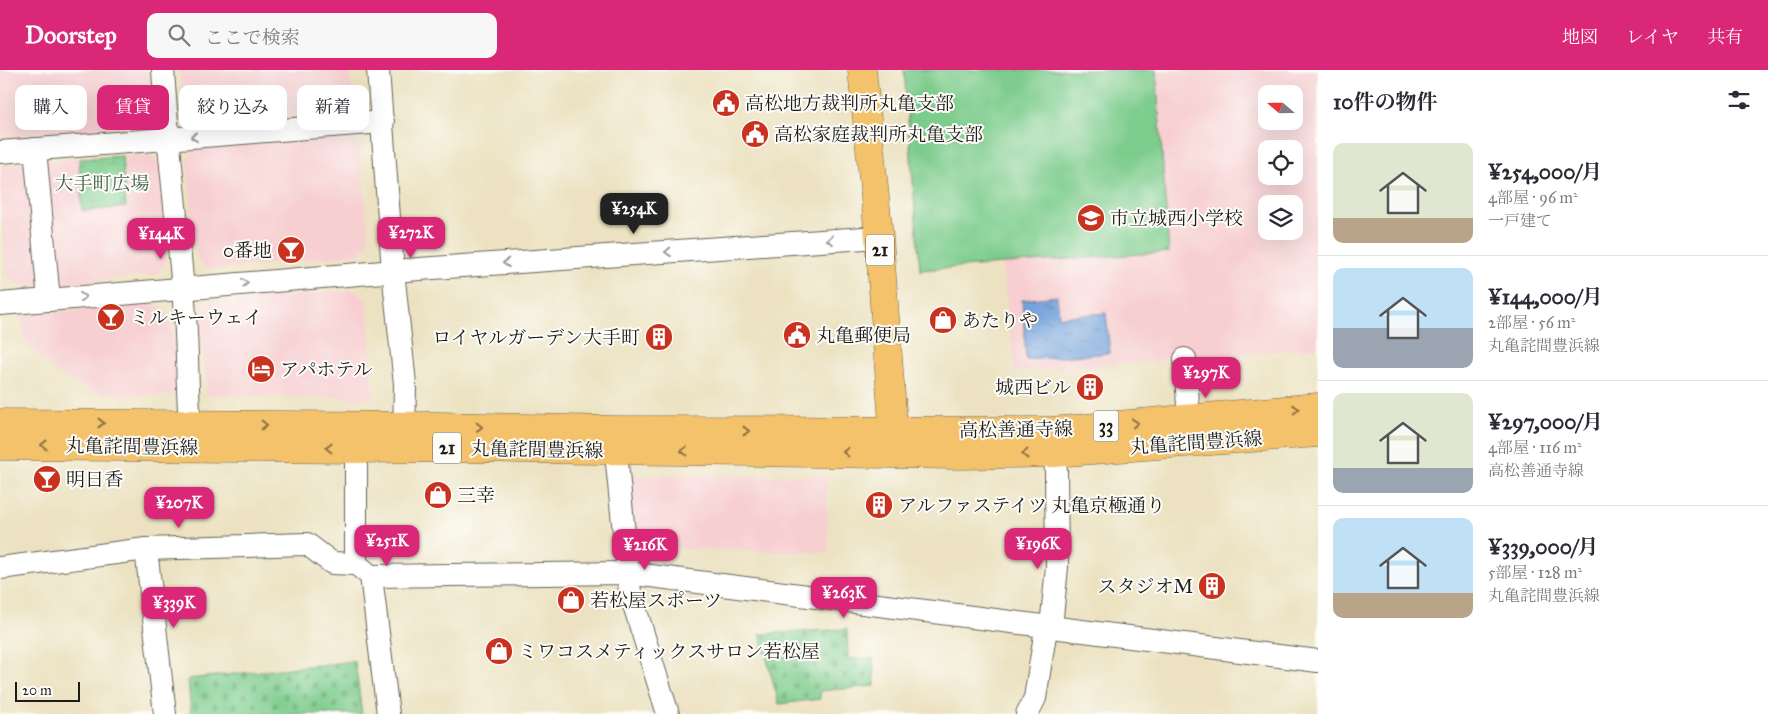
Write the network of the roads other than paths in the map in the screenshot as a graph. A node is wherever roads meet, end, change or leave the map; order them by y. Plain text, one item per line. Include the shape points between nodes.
1 (163, 70) edge
2 (378, 70) edge
3 (862, 70) edge
4 (382, 122) junction
5 (167, 139) junction
6 (35, 149) junction
7 (0, 152) edge
8 (879, 237) junction
9 (393, 271) junction
10 (183, 288) junction
11 (49, 300) junction
12 (0, 304) edge
13 (1185, 359) dead end
14 (1318, 407) edge
15 (0, 423) edge
16 (1189, 430) junction
17 (1318, 433) edge
18 (191, 436) junction
19 (404, 437) junction
20 (356, 438) junction
21 (614, 440) junction
22 (894, 442) junction
23 (1052, 442) junction
24 (0, 446) edge
25 (146, 549) junction
26 (0, 568) edge
27 (363, 570) junction
28 (627, 573) junction
29 (1051, 627) junction
30 (1318, 661) edge
31 (164, 714) edge
32 (388, 714) edge
33 (668, 714) edge
34 (1027, 714) edge

1 - 5 street
2 - 4 street
3 - 8 main road, 21
4 -> 5 street
4 - 9 street
5 - 6 street
5 - 10 street
6 - 7 street
6 - 11 street
8 -> 9 street
8 - 22 main road, 21
10 -> 9 street
9 - 19 street via 405,384
11 -> 10 street
10 - 18 street
11 - 12 street
13 - 16 street
16 -> 14 main road, 高松善通寺線 / 33
15 -> 18 main road, 丸亀詫間豊浜線 / 21
16 - 17 main road, 丸亀詫間豊浜線 / 33
16 - 23 main road, 高松善通寺線 / 33
18 - 20 main road, 丸亀詫間豊浜線 / 21
18 -> 24 main road, 丸亀詫間豊浜線 / 21
19 - 20 main road, 丸亀詫間豊浜線 / 21
19 - 21 main road, 丸亀詫間豊浜線 / 21
20 - 27 street
21 - 22 main road, 丸亀詫間豊浜線 / 21
21 - 28 street
22 - 23 main road, 高松善通寺線 / 33
23 - 29 street via 1056,471 1057,567
25 - 26 street
25 - 27 street via 307,544 332,563
25 - 31 street
27 - 28 street
27 - 32 street
28 - 29 street
28 - 33 street
29 - 30 street
29 - 34 street via 1045,635 1035,698

